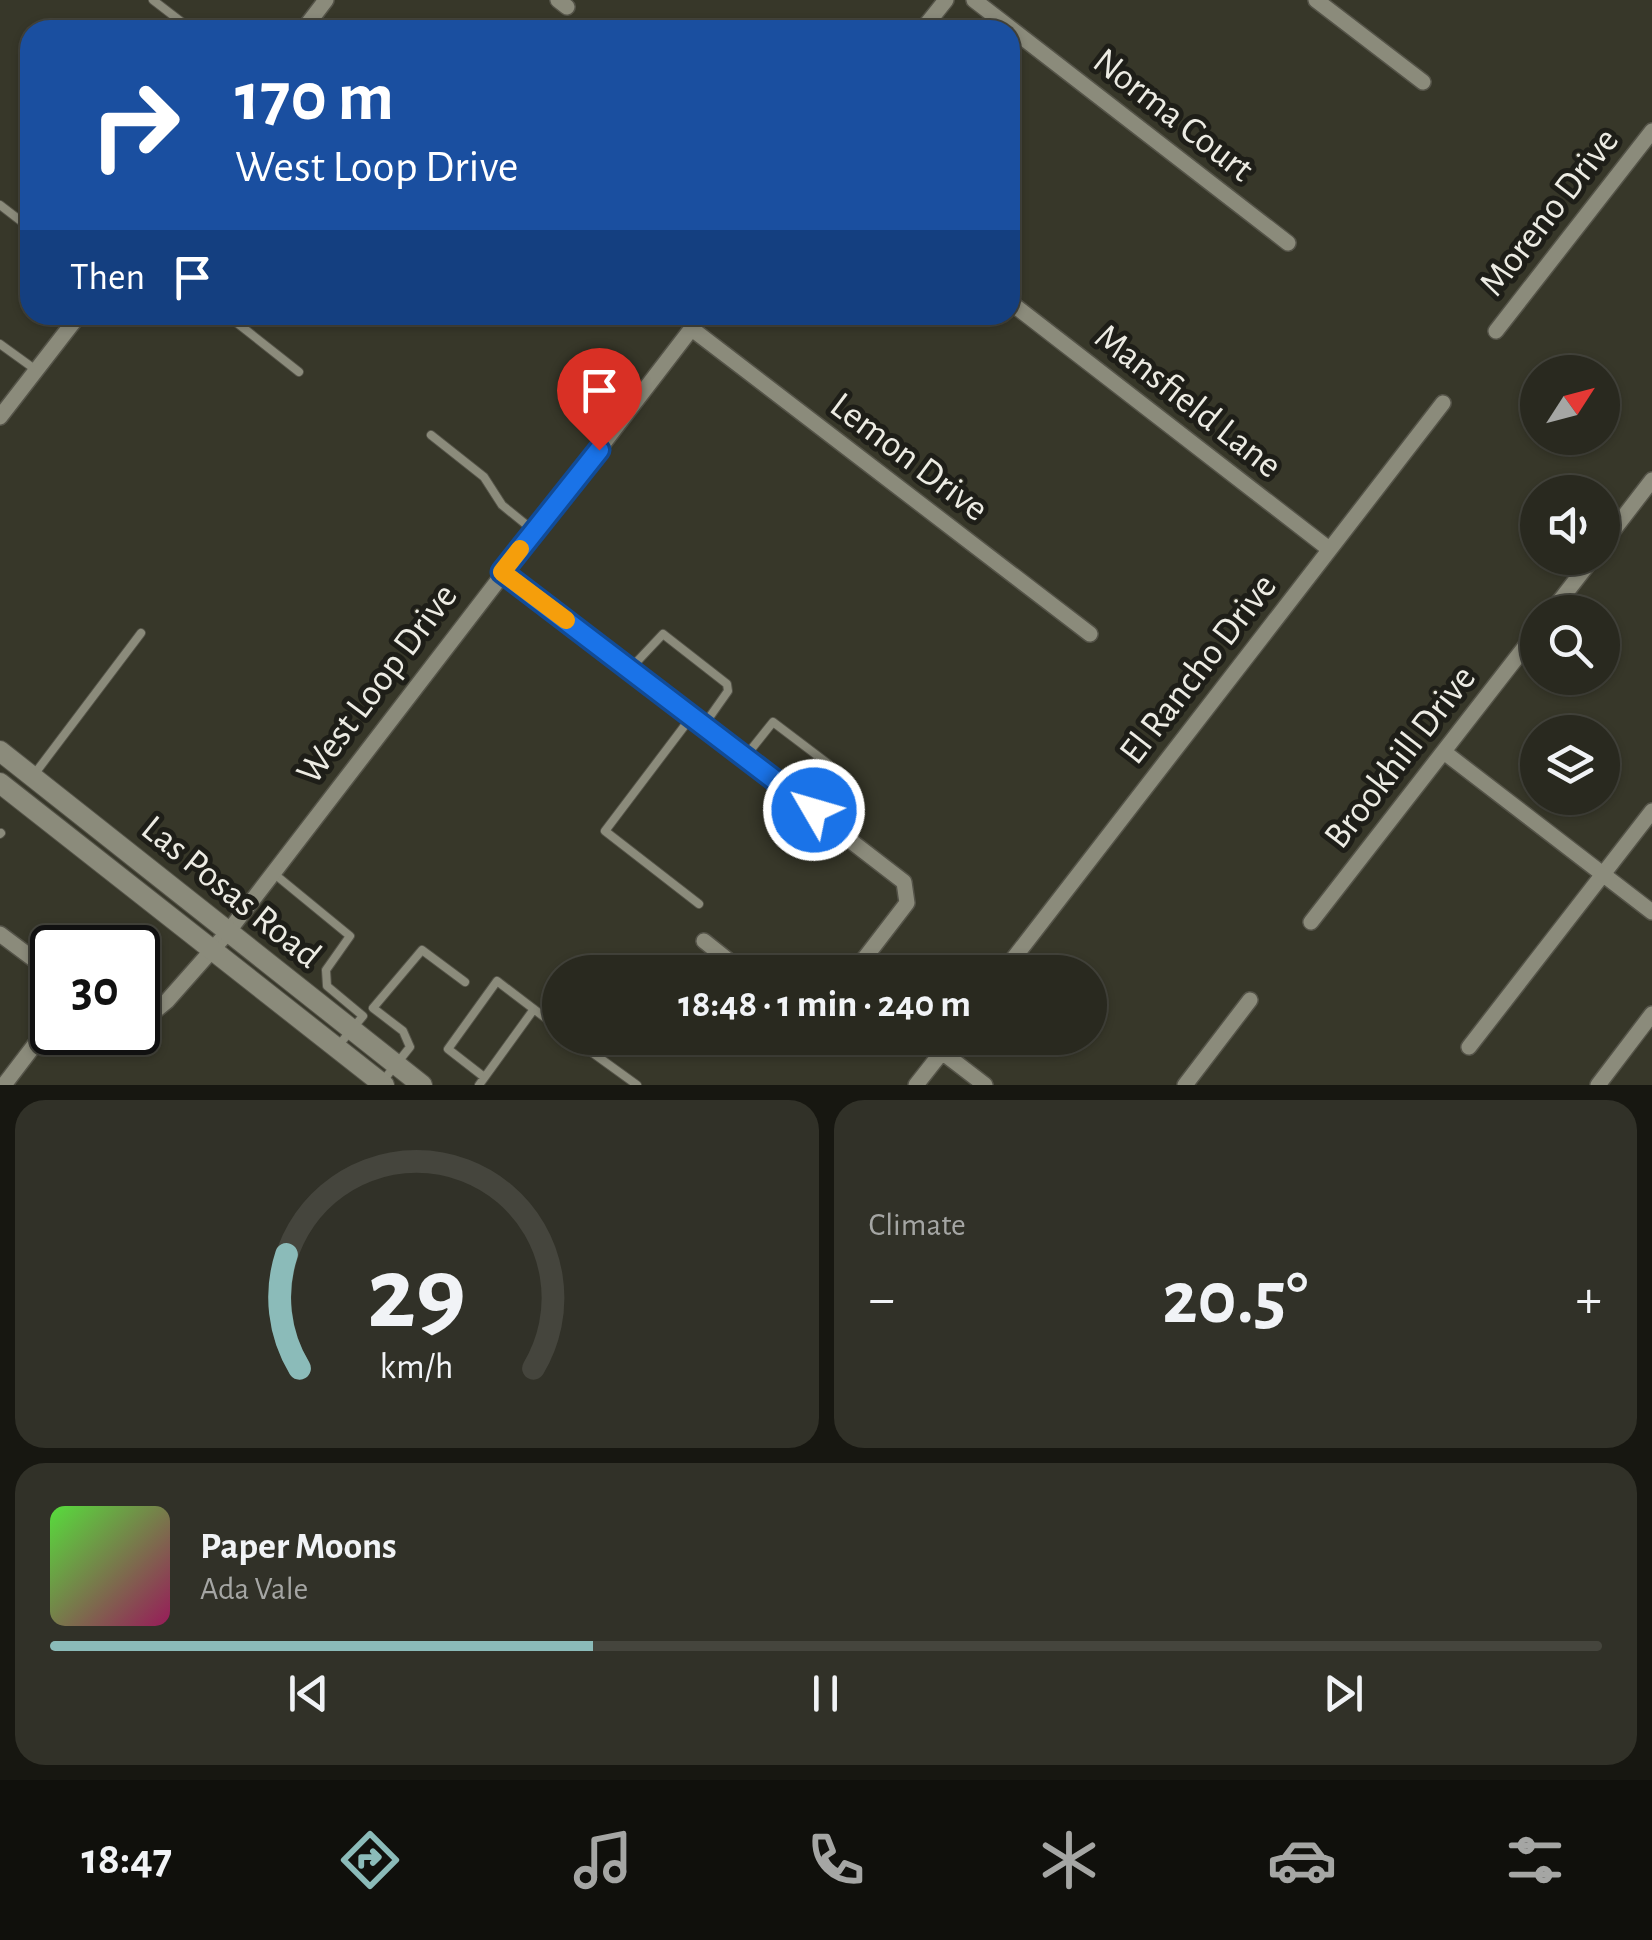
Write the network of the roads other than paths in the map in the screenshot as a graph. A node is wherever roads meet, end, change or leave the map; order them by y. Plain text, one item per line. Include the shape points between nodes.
1 (154, 0) edge
2 (326, 0) edge
3 (946, 0) edge
4 (974, 0) edge
5 (1316, 0) edge
6 (179, 20) edge
7 (311, 20) edge
8 (930, 20) edge
9 (1000, 20) edge
10 (1020, 36) edge
11 (1422, 82) dead end
12 (1652, 131) edge
13 (0, 205) edge
14 (20, 220) edge
15 (1288, 243) dead end
16 (1020, 310) edge
17 (71, 325) edge
18 (240, 325) edge
19 (695, 325) edge
20 (692, 329) junction
21 (1496, 331) dead end
22 (0, 344) edge
23 (36, 370) junction
24 (299, 372) dead end
25 (1442, 403) dead end
26 (0, 417) edge
27 (430, 435) dead end
28 (1652, 480) edge
29 (1620, 522) edge
30 (534, 532) junction
31 (1329, 549) junction
32 (502, 572) junction
33 (1580, 575) edge
34 (1564, 595) edge
35 (141, 633) dead end
36 (1090, 634) dead end
37 (1520, 653) edge
38 (630, 669) junction
39 (698, 720) junction
40 (0, 750) edge
41 (1444, 752) junction
42 (745, 757) junction
43 (33, 776) junction
44 (0, 783) edge
45 (814, 810) junction
46 (1652, 812) edge
47 (272, 872) junction
48 (1602, 874) junction
49 (699, 904) dead end
50 (1652, 912) edge
51 (1311, 922) dead end
52 (228, 932) junction
53 (0, 934) edge
54 (704, 942) dead end
55 (212, 950) junction
56 (721, 955) edge
57 (867, 955) edge
58 (1016, 955) edge
59 (30, 956) edge
60 (465, 982) dead end
61 (1250, 1000) dead end
62 (160, 1006) edge
63 (373, 1008) junction
64 (534, 1009) junction
65 (1652, 1014) edge
66 (542, 1015) edge
67 (357, 1023) junction
68 (1469, 1047) dead end
69 (337, 1048) junction
70 (30, 1051) edge
71 (596, 1055) edge
72 (940, 1055) edge
73 (946, 1055) edge
74 (397, 1066) junction
75 (482, 1081) edge
76 (383, 1084) edge
77 (4, 1085) edge
78 (422, 1085) edge
79 (637, 1085) edge
80 (916, 1085) edge
81 (985, 1085) edge
82 (1184, 1085) edge
83 (1598, 1085) edge

1 - 6 lane
2 - 7 street
3 - 8 street
4 - 9 street, Norma Court
5 - 11 street
10 - 15 street, Norma Court
12 - 21 street, Moreno Drive
13 - 14 lane
16 - 31 street, Mansfield Lane
17 - 23 street
18 - 24 lane
19 - 20 street, West Loop Drive
20 - 30 street, West Loop Drive
20 - 36 street, Lemon Drive
22 - 23 lane
23 - 26 street
25 - 31 street, El Rancho Drive
27 - 30 lane via 484,476 502,506
28 - 29 street
30 - 32 street, West Loop Drive
31 - 58 street, El Rancho Drive
32 - 38 street
32 - 47 street, West Loop Drive
33 - 34 street
35 - 43 lane
37 - 41 street, Brookhill Drive
38 - 39 street
38 - 39 lane via 663,634 727,684 728,691
39 - 42 street
39 - 49 lane via 605,832
40 - 43 main road, Las Posas Road
41 - 48 street
41 - 51 street, Brookhill Drive
42 - 45 street
42 - 45 lane via 772,722 839,772
43 - 52 main road, Las Posas Road
44 - 55 main road, Las Posas Road
45 - 57 street via 892,870 909,892
46 - 48 street
47 - 52 street, West Loop Drive
47 - 67 lane via 350,936 326,970 328,986
48 - 50 street
48 - 68 street
52 - 55 street, West Loop Drive
52 - 67 main road, Las Posas Road
53 - 59 street
54 - 56 street
55 - 62 street, West Loop Drive
55 - 69 main road, Las Posas Road
60 - 63 lane via 422,950
61 - 82 street
63 - 67 lane
63 - 74 lane via 403,1031 410,1048
64 - 66 lane
64 - 75 lane
64 - 75 lane via 497,981 448,1049
65 - 83 street
67 - 69 lane
67 - 74 main road, Las Posas Road
69 - 76 main road, Las Posas Road
70 - 77 street
71 - 79 lane
72 - 80 street
73 - 81 street
74 - 76 lane
74 - 78 main road, Las Posas Road

